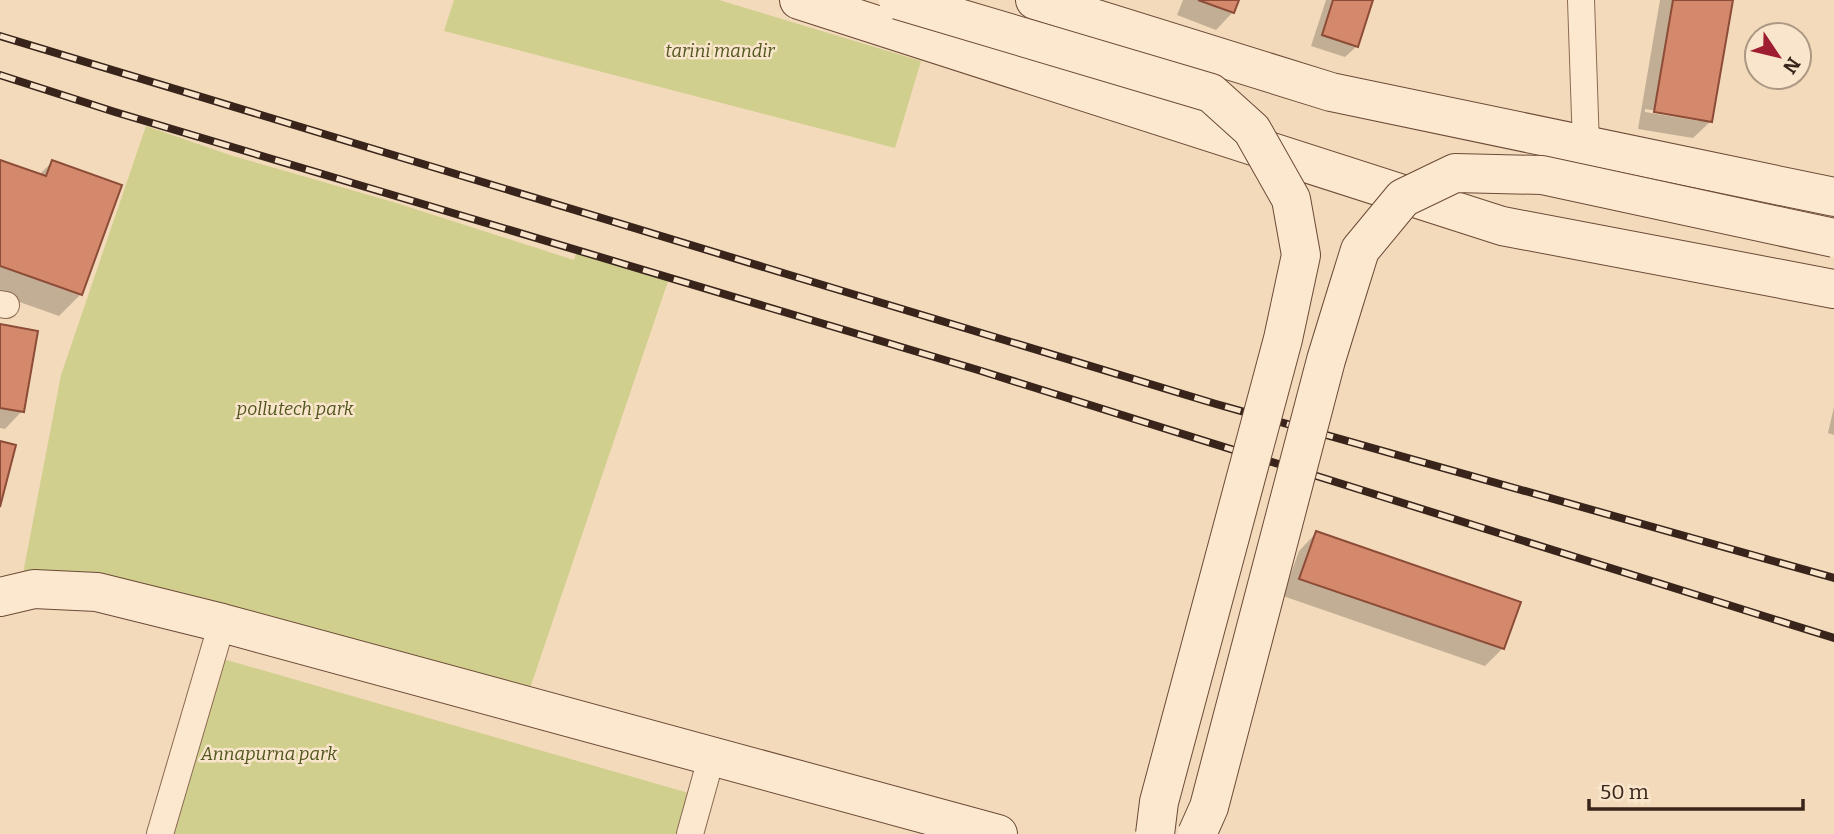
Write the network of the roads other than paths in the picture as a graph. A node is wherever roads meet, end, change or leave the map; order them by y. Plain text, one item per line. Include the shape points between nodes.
1 (799, 0) edge
2 (898, 0) edge
3 (1034, 0) edge
4 (1581, 0) edge
5 (1586, 146) junction
6 (1834, 197) edge
7 (1834, 238) edge
8 (1834, 289) edge
9 (0, 597) edge
10 (222, 623) junction
11 (712, 755) junction
12 (160, 834) edge
13 (690, 834) edge
14 (998, 834) edge
15 (1155, 834) edge
16 (1197, 834) edge

1 - 8 street via 1502,226
2 - 15 street, bridge via 1211,93 1252,130 1292,199 1301,255 1286,327
3 - 5 street via 1331,92
4 - 5 street
5 - 6 street
7 - 16 street, bridge via 1542,175 1455,173 1403,198 1360,250 1326,360 1209,807
9 - 10 street via 34,589 97,592
10 - 11 street
10 - 12 street
11 - 13 street
11 - 14 street

